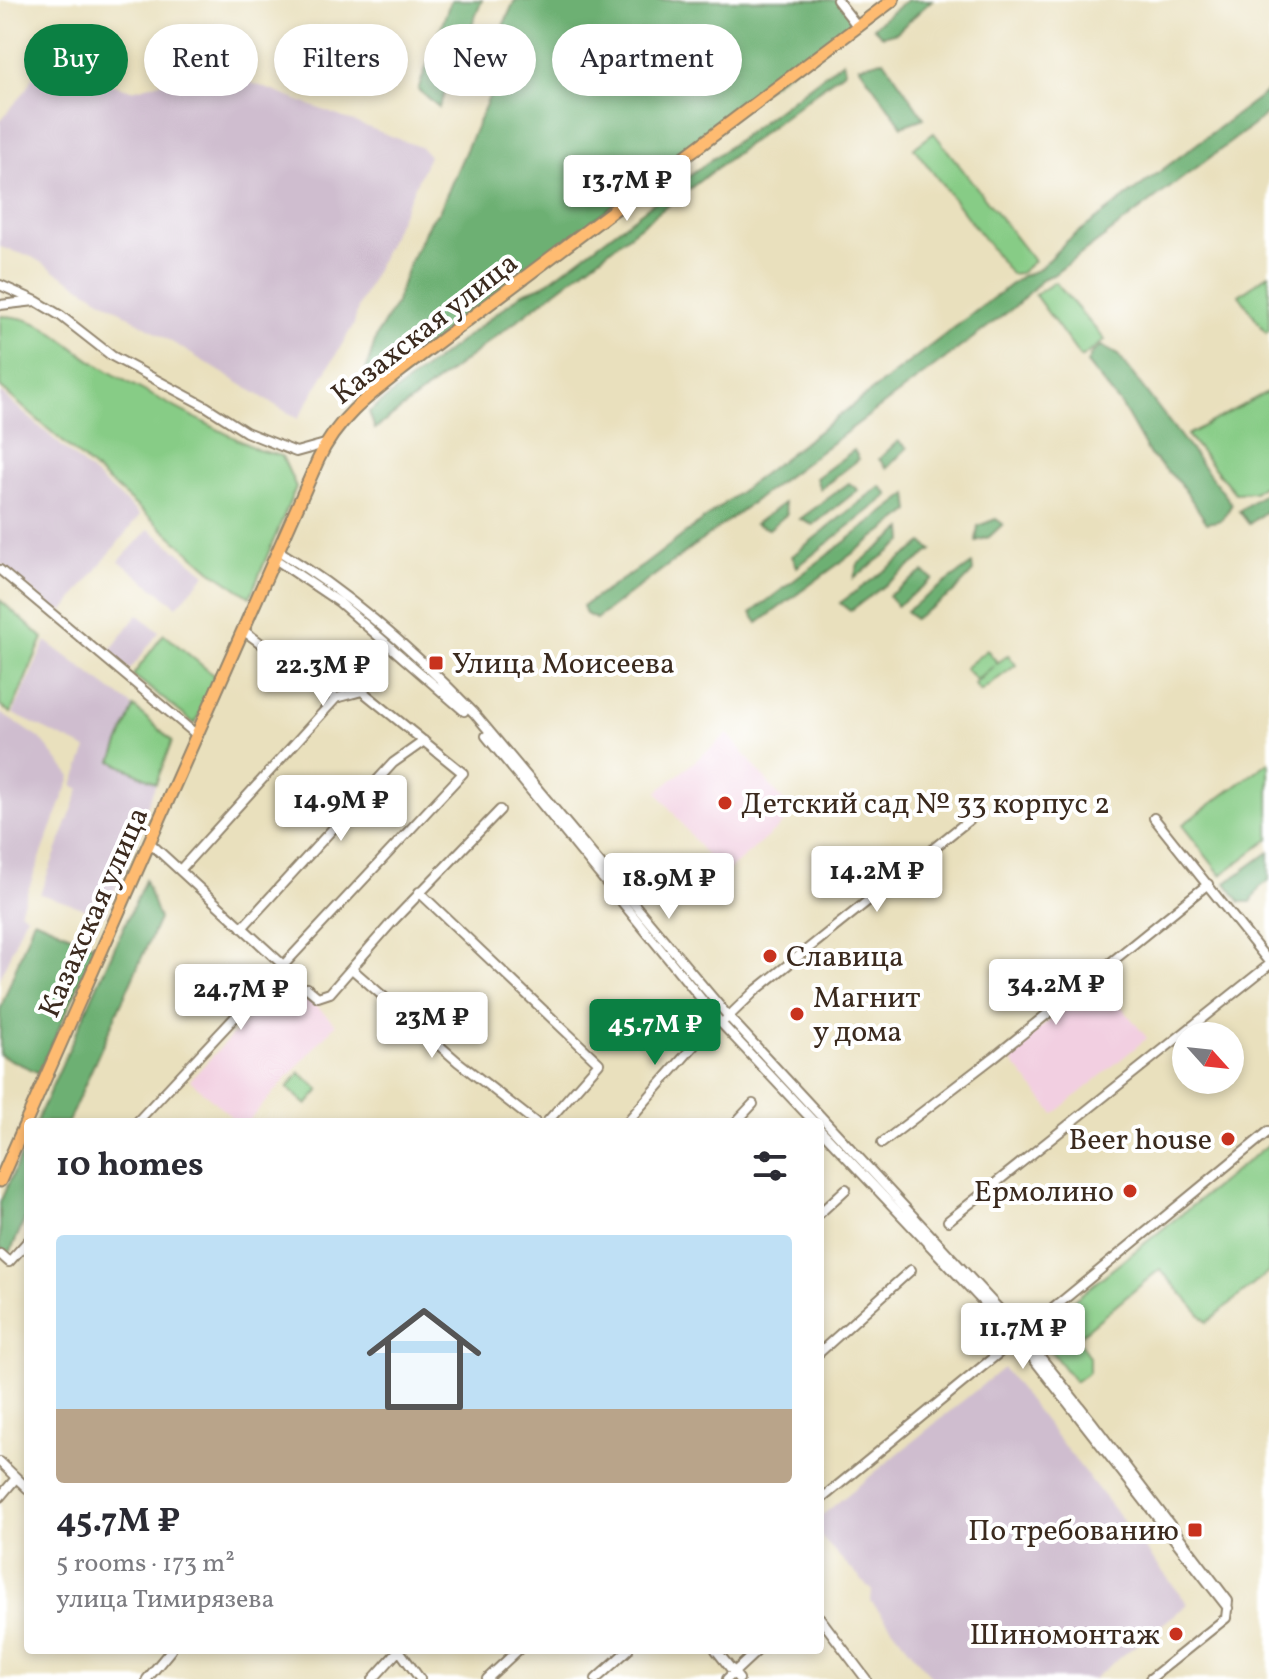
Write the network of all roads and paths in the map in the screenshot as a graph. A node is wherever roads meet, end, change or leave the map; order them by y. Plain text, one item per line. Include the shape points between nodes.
1 (837, 0) edge
2 (893, 0) edge
3 (858, 27) junction
4 (0, 285) edge
5 (36, 301) junction
6 (0, 305) edge
7 (325, 444) junction
8 (277, 555) junction
9 (0, 570) edge
10 (244, 631) junction
11 (336, 698) junction
12 (198, 736) junction
13 (424, 741) junction
14 (500, 810) dead end
15 (979, 812) dead end
16 (1154, 818) dead end
17 (150, 843) junction
18 (180, 870) junction
19 (1208, 884) junction
20 (419, 892) junction
21 (242, 928) junction
22 (1269, 963) edge
23 (282, 964) junction
24 (352, 969) junction
25 (307, 988) dead end
26 (724, 1020) junction
27 (705, 1033) dead end
28 (753, 1104) dead end
29 (28, 1118) edge
30 (141, 1118) edge
31 (530, 1118) edge
32 (551, 1118) edge
33 (631, 1118) edge
34 (740, 1118) edge
35 (810, 1118) edge
36 (816, 1118) edge
37 (24, 1127) edge
38 (824, 1127) edge
39 (1269, 1131) edge
40 (824, 1133) edge
41 (882, 1143) dead end
42 (0, 1181) edge
43 (846, 1189) dead end
44 (824, 1209) edge
45 (948, 1221) dead end
46 (24, 1245) edge
47 (0, 1254) edge
48 (911, 1270) dead end
49 (1020, 1337) junction
50 (824, 1348) edge
51 (0, 1462) edge
52 (16, 1478) junction
53 (24, 1485) edge
54 (0, 1497) edge
55 (824, 1497) edge
56 (824, 1623) edge
57 (168, 1654) edge
58 (395, 1654) edge
59 (402, 1654) edge
60 (514, 1654) edge
61 (624, 1654) edge
62 (719, 1654) edge
63 (754, 1654) edge
64 (733, 1677) edge
65 (147, 1679) edge
66 (373, 1679) edge
67 (420, 1679) edge
68 (487, 1679) edge
69 (596, 1679) edge
70 (866, 1679) edge
71 (1150, 1679) edge

1 - 3 street
2 - 3 main road, Казахская улица
3 - 7 main road, Казахская улица via 361,402
4 - 5 street
5 - 6 street
5 - 7 street via 112,356 246,432 296,452
7 - 8 main road, Казахская улица
8 - 10 main road, Казахская улица
8 - 26 street via 471,718
9 - 12 street
10 - 11 street
10 - 12 main road, Казахская улица
11 - 13 street via 362,691
11 - 18 street
12 - 17 main road, Казахская улица
13 - 21 street via 393,763
13 - 23 street via 463,773
14 - 20 street
15 - 26 street
16 - 19 street
17 - 18 street
17 - 29 main road, Казахская улица
18 - 21 street
19 - 22 street
19 - 41 street
20 - 24 street
20 - 32 street via 599,1063
21 - 23 street
22 - 45 street
23 - 30 street
24 - 25 street via 324,997
24 - 31 street
26 - 35 street
26 - 36 street
27 - 33 street
28 - 34 street
37 - 42 main road, Казахская улица
38 - 49 street
39 - 49 street
40 - 49 street
43 - 44 street
46 - 47 street via 9,1262
48 - 50 street
49 - 55 street
49 - 71 street via 1228,1604 1223,1621
51 - 52 street
52 - 53 street
52 - 54 street
56 - 70 street
57 - 65 street
58 - 66 street
59 - 67 street
60 - 68 street
61 - 69 street
62 - 64 street
63 - 64 street

